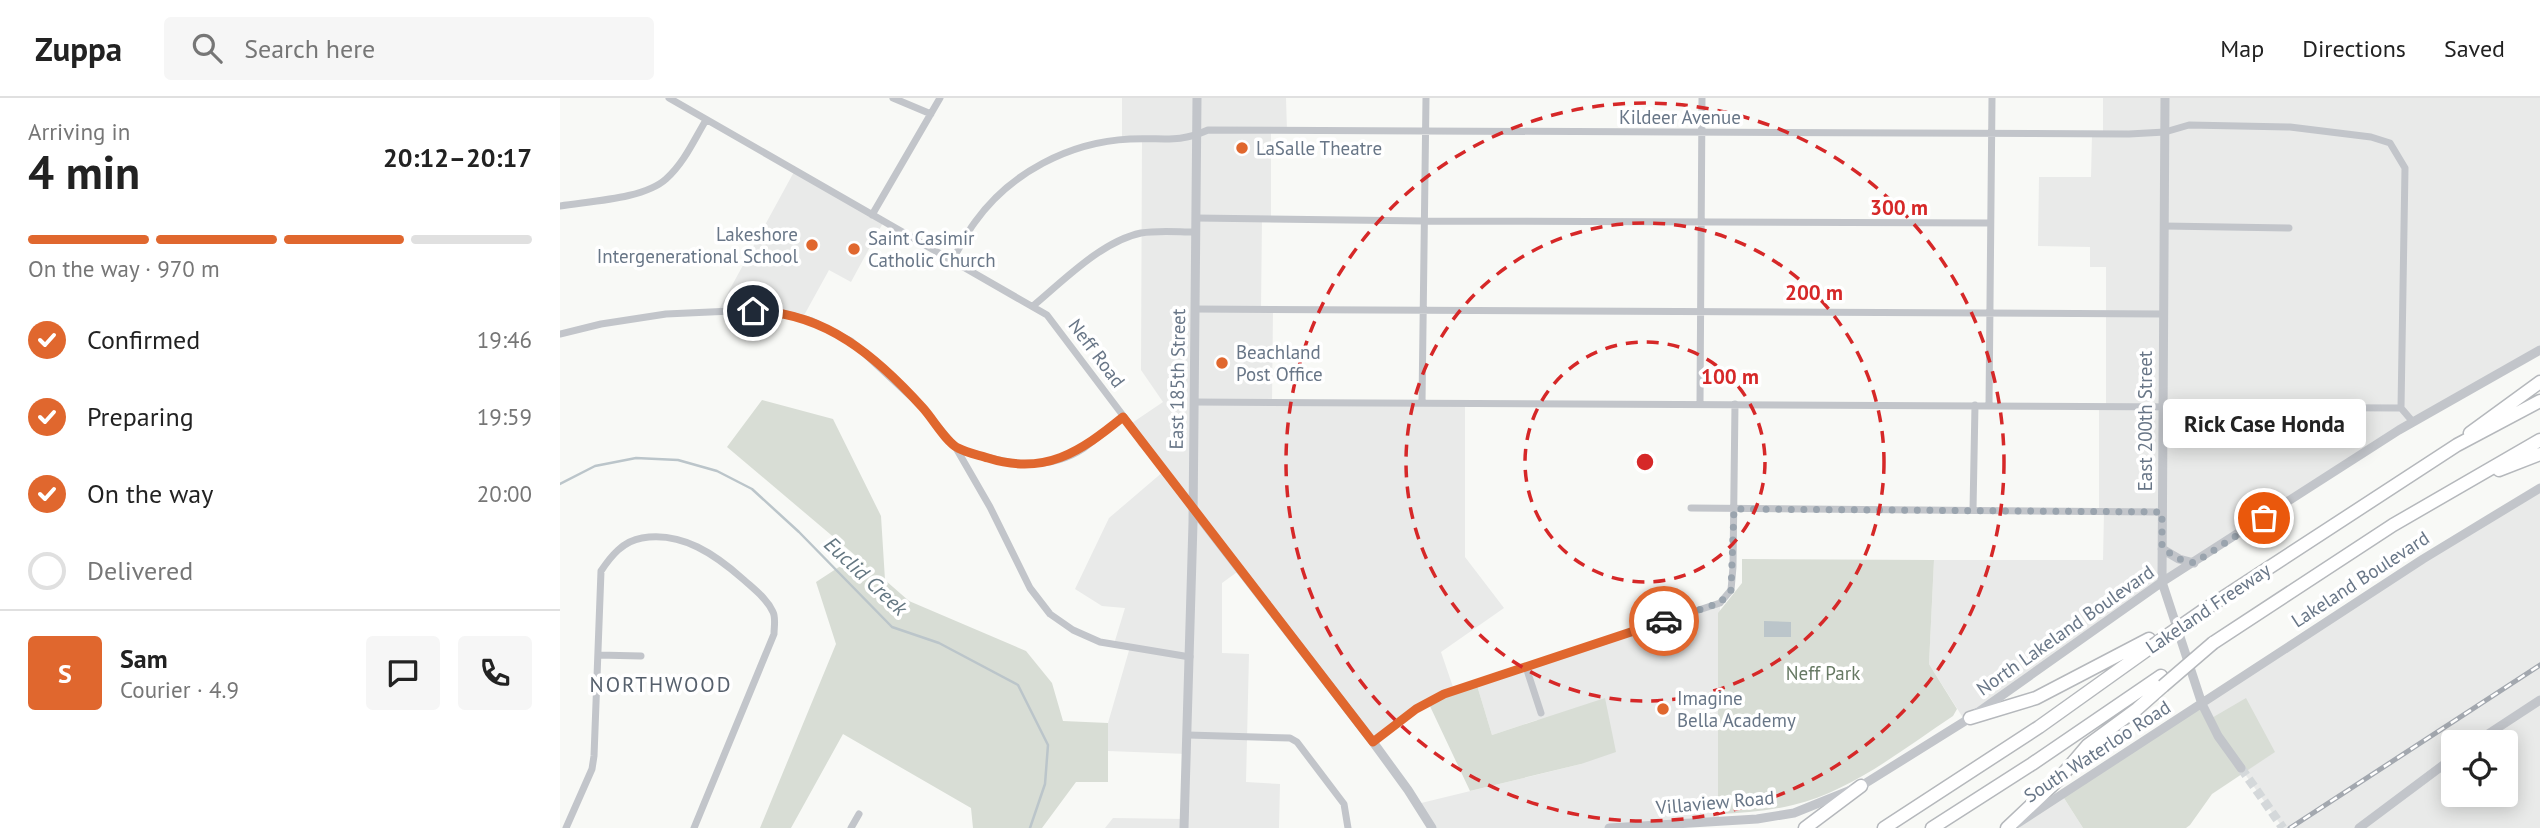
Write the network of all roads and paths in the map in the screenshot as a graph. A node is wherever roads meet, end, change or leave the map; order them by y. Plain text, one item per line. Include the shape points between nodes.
1 (669, 98) edge
2 (893, 98) edge
3 (940, 98) edge
4 (1197, 98) edge
5 (1426, 98) edge
6 (1702, 98) edge
7 (1992, 98) edge
8 (2165, 98) edge
9 (931, 114) junction
10 (706, 120) junction
11 (1425, 132) junction
12 (2165, 132) junction
13 (1702, 133) junction
14 (1992, 134) junction
15 (1197, 135) junction
16 (560, 206) edge
17 (873, 215) junction
18 (1195, 218) junction
19 (1424, 221) junction
20 (1702, 222) junction
21 (1990, 223) junction
22 (2164, 226) junction
23 (2289, 228) dead end
24 (1195, 232) junction
25 (953, 260) junction
26 (1033, 306) junction
27 (1195, 309) junction
28 (1424, 311) junction
29 (1701, 311) junction
30 (1990, 314) junction
31 (2164, 314) junction
32 (560, 334) edge
33 (2540, 351) edge
34 (2540, 382) edge
35 (2540, 401) edge
36 (1194, 402) junction
37 (1422, 403) junction
38 (1700, 404) junction
39 (1735, 404) junction
40 (1975, 405) junction
41 (1989, 406) junction
42 (2163, 407) junction
43 (2401, 408) junction
44 (1123, 417) junction
45 (2413, 422) junction
46 (2540, 440) edge
47 (2457, 445) junction
48 (956, 448) junction
49 (2540, 454) edge
50 (2540, 488) edge
51 (1691, 508) dead end
52 (1193, 509) junction
53 (1734, 509) junction
54 (1973, 510) junction
55 (2162, 512) junction
56 (2393, 525) junction
57 (2162, 548) junction
58 (2194, 563) junction
59 (2162, 582) junction
60 (2150, 643) junction
61 (598, 655) junction
62 (641, 656) dead end
63 (1190, 657) junction
64 (1527, 667) junction
65 (2162, 681) junction
66 (2540, 700) edge
67 (2202, 704) junction
68 (1541, 713) dead end
69 (1970, 718) junction
70 (2494, 730) edge
71 (1188, 735) junction
72 (1373, 742) junction
73 (2441, 767) edge
74 (2241, 768) tunnel mouth
75 (1861, 786) junction
76 (859, 814) dead end
77 (1679, 823) junction
78 (560, 826) edge
79 (566, 828) edge
80 (694, 828) edge
81 (851, 828) edge
82 (1184, 828) edge
83 (1348, 828) edge
84 (1432, 828) edge
85 (1609, 828) edge
86 (1669, 828) edge
87 (1805, 828) edge
88 (1884, 828) edge
89 (1932, 828) edge
90 (2009, 828) edge
91 (2358, 828) edge

1 - 10 street, Neff Road
2 - 9 street
3 - 9 street
4 - 15 street, East 185th Street
5 - 11 street
6 - 13 street
7 - 14 street
8 - 12 street, East 200th Street
9 - 17 street
10 - 16 street via 680,164 649,190
10 - 17 street, Neff Road
11 - 13 street, Kildeer Avenue
11 - 15 street, Kildeer Avenue via 1208,130
11 - 19 street
12 - 14 street, Kildeer Avenue
12 - 22 street, East 200th Street
12 - 43 street, Kildeer Avenue via 2189,125 2290,127 2390,143 2405,168
13 - 14 street, Kildeer Avenue
13 - 20 street
14 - 21 street
15 - 18 street, East 185th Street
15 - 25 street, Kildeer Avenue via 1107,141 1039,164 990,204
17 - 25 street, Neff Road
18 - 19 street
18 - 24 street, East 185th Street
19 - 20 street
19 - 28 street
20 - 21 street
20 - 29 street
21 - 30 street
22 - 23 street
22 - 31 street, East 200th Street
24 - 26 street via 1142,233 1120,240
24 - 27 street, East 185th Street
25 - 26 street, Neff Road
26 - 44 street, Neff Road via 1047,315
27 - 28 street
27 - 36 street, East 185th Street
28 - 29 street
28 - 37 street
29 - 30 street
29 - 38 street
30 - 31 street
30 - 41 street
31 - 42 street, East 200th Street
32 - 48 street via 667,314 775,312 812,321 851,341 923,408
33 - 45 street, North Lakeland Boulevard
34 - 47 highway
35 - 47 highway, Lakeland Freeway
36 - 37 street
36 - 52 street, East 185th Street
37 - 38 street
38 - 39 street
39 - 40 street
39 - 53 street
40 - 41 street
40 - 54 street
41 - 42 street
42 - 43 street
42 - 55 street, East 200th Street
43 - 45 street
44 - 48 street via 1082,449 1058,460 1034,464 996,461
44 - 52 street, Neff Road
45 - 58 street, North Lakeland Boulevard
46 - 56 highway, Lakeland Freeway
47 - 60 highway, Lakeland Freeway, bridge
48 - 63 street via 1030,588 1049,614 1100,642
49 - 56 highway
50 - 67 street, Lakeland Boulevard
51 - 53 street
52 - 63 street, East 185th Street
52 - 72 street, Neff Road
53 - 54 street
53 - 64 street via 1731,590 1720,603
54 - 55 street
55 - 57 street, East 200th Street
56 - 65 highway, Lakeland Freeway, bridge
57 - 58 street
57 - 59 street, East 200th Street
58 - 59 street, North Lakeland Boulevard
59 - 67 street, East 200th Street
59 - 69 street, North Lakeland Boulevard
60 - 69 highway via 2036,698
60 - 88 highway, Lakeland Freeway via 2039,727
61 - 62 street
61 - 79 street via 592,769
61 - 80 street via 601,571 623,545 640,538 662,537 720,558 775,614 774,634
63 - 71 street, East 185th Street
64 - 68 street
64 - 72 street via 1444,694
65 - 89 highway, Lakeland Freeway
65 - 90 highway via 2137,709 2088,745
66 - 70 street
67 - 74 street, East 200th Street
67 - 90 street, South Waterloo Road
69 - 75 street, North Lakeland Boulevard
71 - 82 street, East 185th Street
71 - 83 street via 1290,738 1297,742 1344,804
72 - 84 street, Neff Road
73 - 91 street
75 - 77 street, Villaview Road via 1794,813
75 - 87 highway
76 - 81 street
77 - 85 street, Villaview Road
77 - 86 street
78 - 79 street

